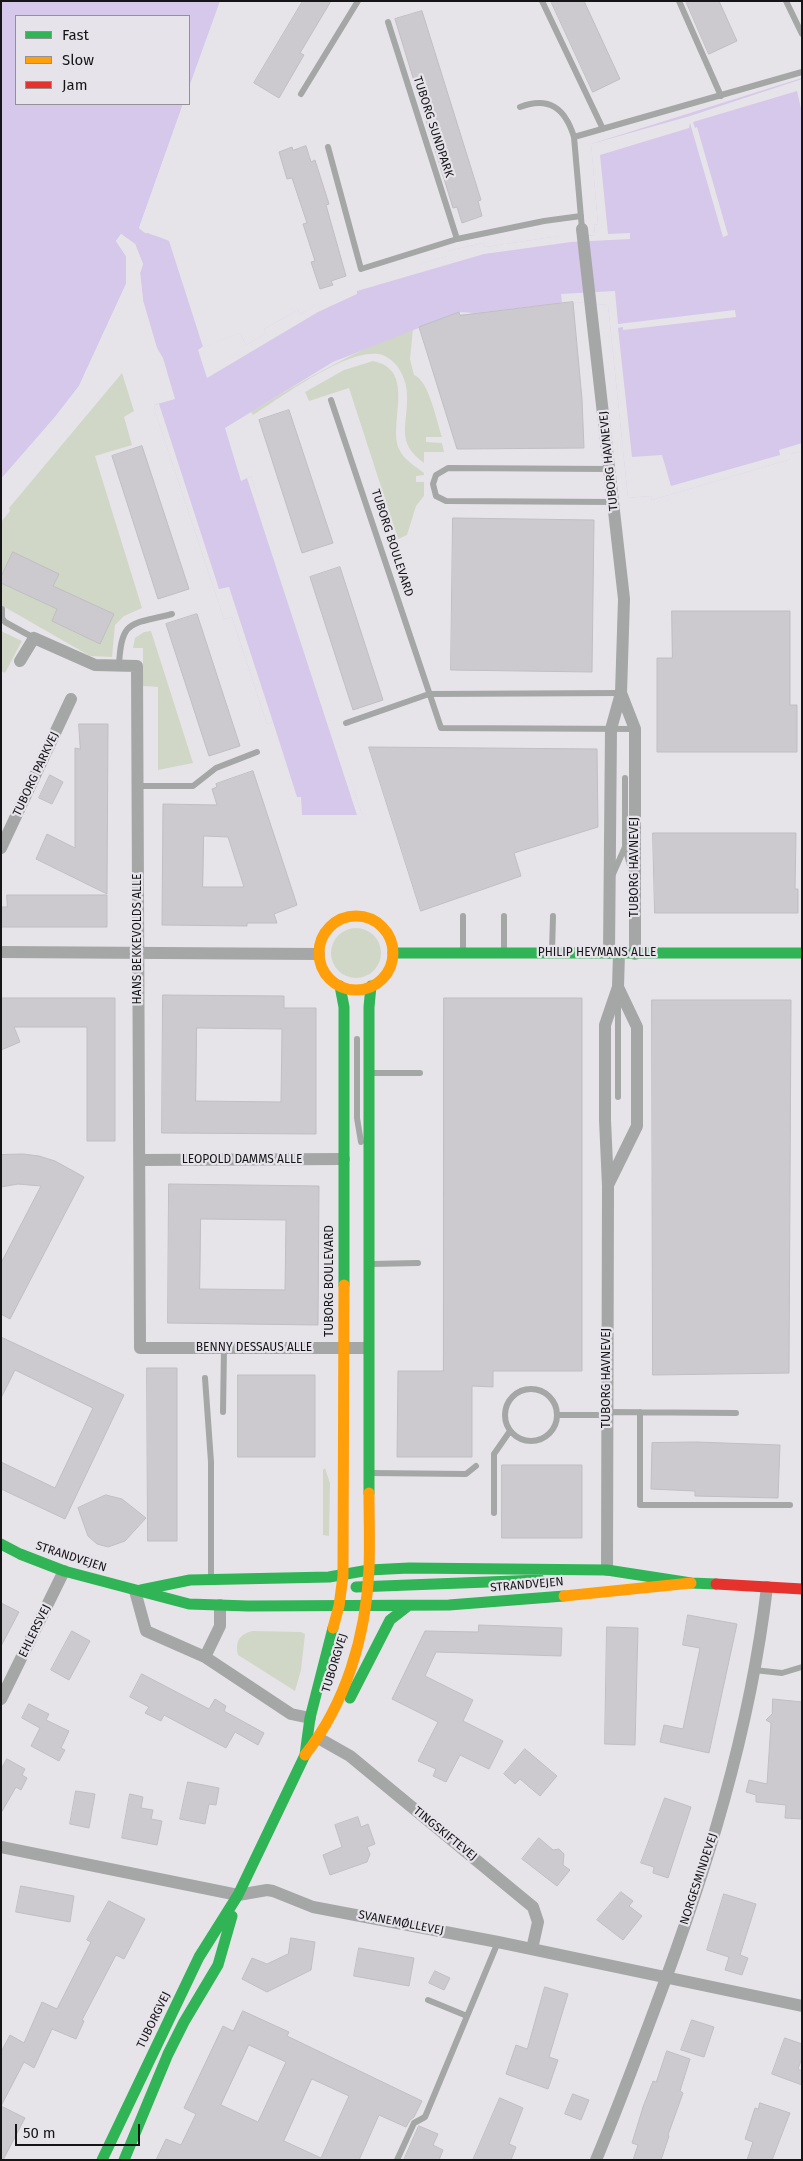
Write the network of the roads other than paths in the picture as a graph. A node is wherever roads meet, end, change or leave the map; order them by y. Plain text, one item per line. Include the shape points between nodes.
1 (358, 1) edge
2 (542, 1) edge
3 (679, 1) edge
4 (786, 1) edge
5 (388, 22) dead end
6 (802, 34) edge
7 (802, 72) edge
8 (301, 94) dead end
9 (721, 96) junction
10 (520, 107) dead end
11 (602, 129) junction
12 (574, 137) junction
13 (328, 147) dead end
14 (582, 222) junction
15 (457, 239) junction
16 (331, 400) dead end
17 (610, 469) junction
18 (614, 502) junction
19 (2, 609) edge
20 (172, 614) dead end
21 (34, 638) junction
22 (20, 661) dead end
23 (119, 666) junction
24 (621, 693) junction
25 (429, 694) junction
26 (71, 699) dead end
27 (346, 723) dead end
28 (612, 729) junction
29 (635, 729) junction
30 (257, 752) dead end
31 (625, 778) dead end
32 (137, 786) junction
33 (624, 846) junction
34 (1, 848) edge
35 (610, 882) junction
36 (635, 882) junction
37 (463, 916) dead end
38 (504, 916) dead end
39 (553, 916) dead end
40 (1, 952) edge
41 (138, 953) junction
42 (393, 953) junction
43 (504, 953) junction
44 (552, 953) junction
45 (614, 953) junction
46 (802, 953) edge
47 (319, 954) junction
48 (463, 954) junction
49 (635, 954) junction
50 (340, 986) junction
51 (371, 986) junction
52 (618, 987) junction
53 (357, 1039) dead end
54 (369, 1073) junction
55 (420, 1073) dead end
56 (618, 1097) dead end
57 (357, 1118) junction
58 (344, 1159) junction
59 (140, 1160) junction
60 (368, 1182) junction
61 (608, 1186) junction
62 (418, 1263) dead end
63 (368, 1264) junction
64 (140, 1348) joint
65 (224, 1348) junction
66 (344, 1348) junction
67 (368, 1348) junction
68 (205, 1378) dead end
69 (223, 1412) dead end
70 (640, 1412) junction
71 (736, 1413) dead end
72 (607, 1414) junction
73 (557, 1415) junction
74 (510, 1431) junction
75 (476, 1466) dead end
76 (370, 1473) junction
77 (790, 1505) dead end
78 (494, 1513) dead end
79 (1, 1544) edge
80 (369, 1570) junction
81 (607, 1570) junction
82 (64, 1571) junction
83 (343, 1576) junction
84 (211, 1580) junction
85 (691, 1583) junction
86 (368, 1586) junction
87 (767, 1587) junction
88 (802, 1589) edge
89 (135, 1591) junction
90 (220, 1606) junction
91 (339, 1606) junction
92 (365, 1606) junction
93 (408, 1606) junction
94 (206, 1658) junction
95 (802, 1667) edge
96 (754, 1670) junction
97 (3, 1693) edge
98 (310, 1718) junction
99 (320, 1739) junction
100 (305, 1755) junction
101 (1, 1847) edge
102 (238, 1895) junction
103 (498, 1942) junction
104 (532, 1949) junction
105 (666, 1978) junction
106 (428, 2000) dead end
107 (802, 2006) edge
108 (467, 2016) junction
109 (102, 2160) edge
110 (124, 2160) edge
111 (397, 2160) edge
112 (596, 2160) edge

1 - 8 lane
2 - 11 lane
3 - 9 lane
4 - 6 lane
5 - 15 lane, TUBORG SUNDPARK
7 - 9 lane
9 - 11 lane
10 - 12 lane via 546,102 559,109
11 - 12 lane
12 - 14 lane
13 - 15 lane via 361,269
14 - 15 lane via 518,226
14 - 17 street, TUBORG HAVNEVEJ
16 - 25 lane, TUBORG BOULEVARD
17 - 18 street, TUBORG HAVNEVEJ
17 - 18 lane via 448,468 436,475 433,484 436,496 446,501
18 - 24 street, TUBORG HAVNEVEJ via 624,599
19 - 21 lane via 5,622
20 - 23 lane via 131,625 125,630 120,642
21 - 22 street
21 - 23 street, HANS BEKKEVOLDS ALLE via 95,665
23 - 32 street, HANS BEKKEVOLDS ALLE via 137,666
24 - 25 lane
24 - 28 street, TUBORG HAVNEVEJ
24 - 29 street, TUBORG HAVNEVEJ
25 - 27 lane
25 - 28 lane, TUBORG BOULEVARD via 441,728
26 - 34 street, TUBORG PARKVEJ
28 - 29 lane, TUBORG BOULEVARD
28 - 35 street, TUBORG HAVNEVEJ
29 - 36 street, TUBORG HAVNEVEJ
30 - 32 lane via 216,768 193,786
31 - 33 lane
32 - 41 street, HANS BEKKEVOLDS ALLE
33 - 35 lane
33 - 36 lane
35 - 45 street, TUBORG HAVNEVEJ
36 - 49 street, TUBORG HAVNEVEJ
37 - 48 lane
38 - 43 lane
39 - 44 lane
40 - 41 street
41 - 47 street
41 - 59 street, HANS BEKKEVOLDS ALLE
42 - 47 street via 387,933 380,925 372,919 352,916 341,919 325,933
42 - 48 street, PHILIP HEYMANS ALLE
42 - 51 street via 387,974
43 - 44 street, PHILIP HEYMANS ALLE
43 - 48 street, PHILIP HEYMANS ALLE
44 - 45 street, PHILIP HEYMANS ALLE
45 - 49 street, PHILIP HEYMANS ALLE
45 - 52 street, TUBORG HAVNEVEJ
46 - 49 street, PHILIP HEYMANS ALLE
47 - 50 street via 325,973
50 - 51 street via 351,989
50 - 58 street, TUBORG BOULEVARD via 344,1006
51 - 54 street
52 - 56 lane
52 - 61 street, TUBORG HAVNEVEJ via 605,1026
52 - 61 street, TUBORG HAVNEVEJ via 637,1027 637,1126
53 - 57 lane
54 - 55 lane
54 - 60 street
57 - 58 lane
57 - 60 lane
58 - 59 street, LEOPOLD DAMMS ALLE
58 - 66 street, TUBORG BOULEVARD
59 - 64 street, HANS BEKKEVOLDS ALLE
60 - 63 street
61 - 72 street, TUBORG HAVNEVEJ
62 - 63 lane
63 - 67 street
64 - 65 street, BENNY DESSAUS ALLE
65 - 66 street, BENNY DESSAUS ALLE
65 - 69 lane
66 - 67 street, BENNY DESSAUS ALLE
66 - 83 street, TUBORG BOULEVARD
67 - 76 street
68 - 84 lane via 211,1462
70 - 71 lane
70 - 72 lane
70 - 77 lane via 640,1505
72 - 73 lane
72 - 81 street, TUBORG HAVNEVEJ
73 - 74 lane via 552,1430 539,1440 523,1440
73 - 74 lane via 556,1407 546,1394 539,1390 523,1391 506,1407 506,1424
74 - 78 lane via 494,1454
75 - 76 lane via 466,1474
76 - 80 street
79 - 82 street, STRANDVEJEN
80 - 81 street, STRANDVEJEN
80 - 83 street, STRANDVEJEN
80 - 86 street, TUBORGVEJ
81 - 85 street, STRANDVEJEN
81 - 86 street via 533,1581
82 - 89 street, STRANDVEJEN
82 - 97 street, EHLERSVEJ
83 - 84 street, STRANDVEJEN
83 - 91 street, TUBORG BOULEVARD
84 - 89 street, STRANDVEJEN via 190,1580
85 - 87 street, STRANDVEJEN
85 - 93 street, STRANDVEJEN via 501,1601
86 - 91 street via 346,1592
86 - 92 street, TUBORGVEJ
87 - 88 street, STRANDVEJEN
87 - 96 street, NORGESMINDEVEJ
89 - 90 street, STRANDVEJEN via 189,1604
89 - 94 street via 146,1631
90 - 91 street, STRANDVEJEN
90 - 94 street via 220,1626
91 - 92 street, STRANDVEJEN
91 - 98 street, TUBORGVEJ
92 - 93 street, STRANDVEJEN
92 - 99 street, TUBORGVEJ via 344,1686
93 - 99 street via 390,1620 344,1710
94 - 98 street via 291,1714
95 - 96 lane via 782,1673
96 - 105 street, NORGESMINDEVEJ via 708,1858
98 - 100 street, TUBORGVEJ
99 - 100 street, TUBORGVEJ
99 - 104 street, TINGSKIFTEVEJ via 350,1756 533,1907 538,1922
100 - 102 street, TUBORGVEJ
101 - 102 street, SVANEMØLLEVEJ
102 - 103 street, SVANEMØLLEVEJ via 274,1891 313,1907
102 - 109 street, TUBORGVEJ via 199,1957
102 - 110 street, TUBORGVEJ via 218,1965 157,2077
103 - 104 street, SVANEMØLLEVEJ
103 - 108 lane
104 - 105 street, SVANEMØLLEVEJ
105 - 107 street, SVANEMØLLEVEJ
105 - 112 street, NORGESMINDEVEJ
106 - 108 lane
108 - 111 lane via 425,2117 414,2123

